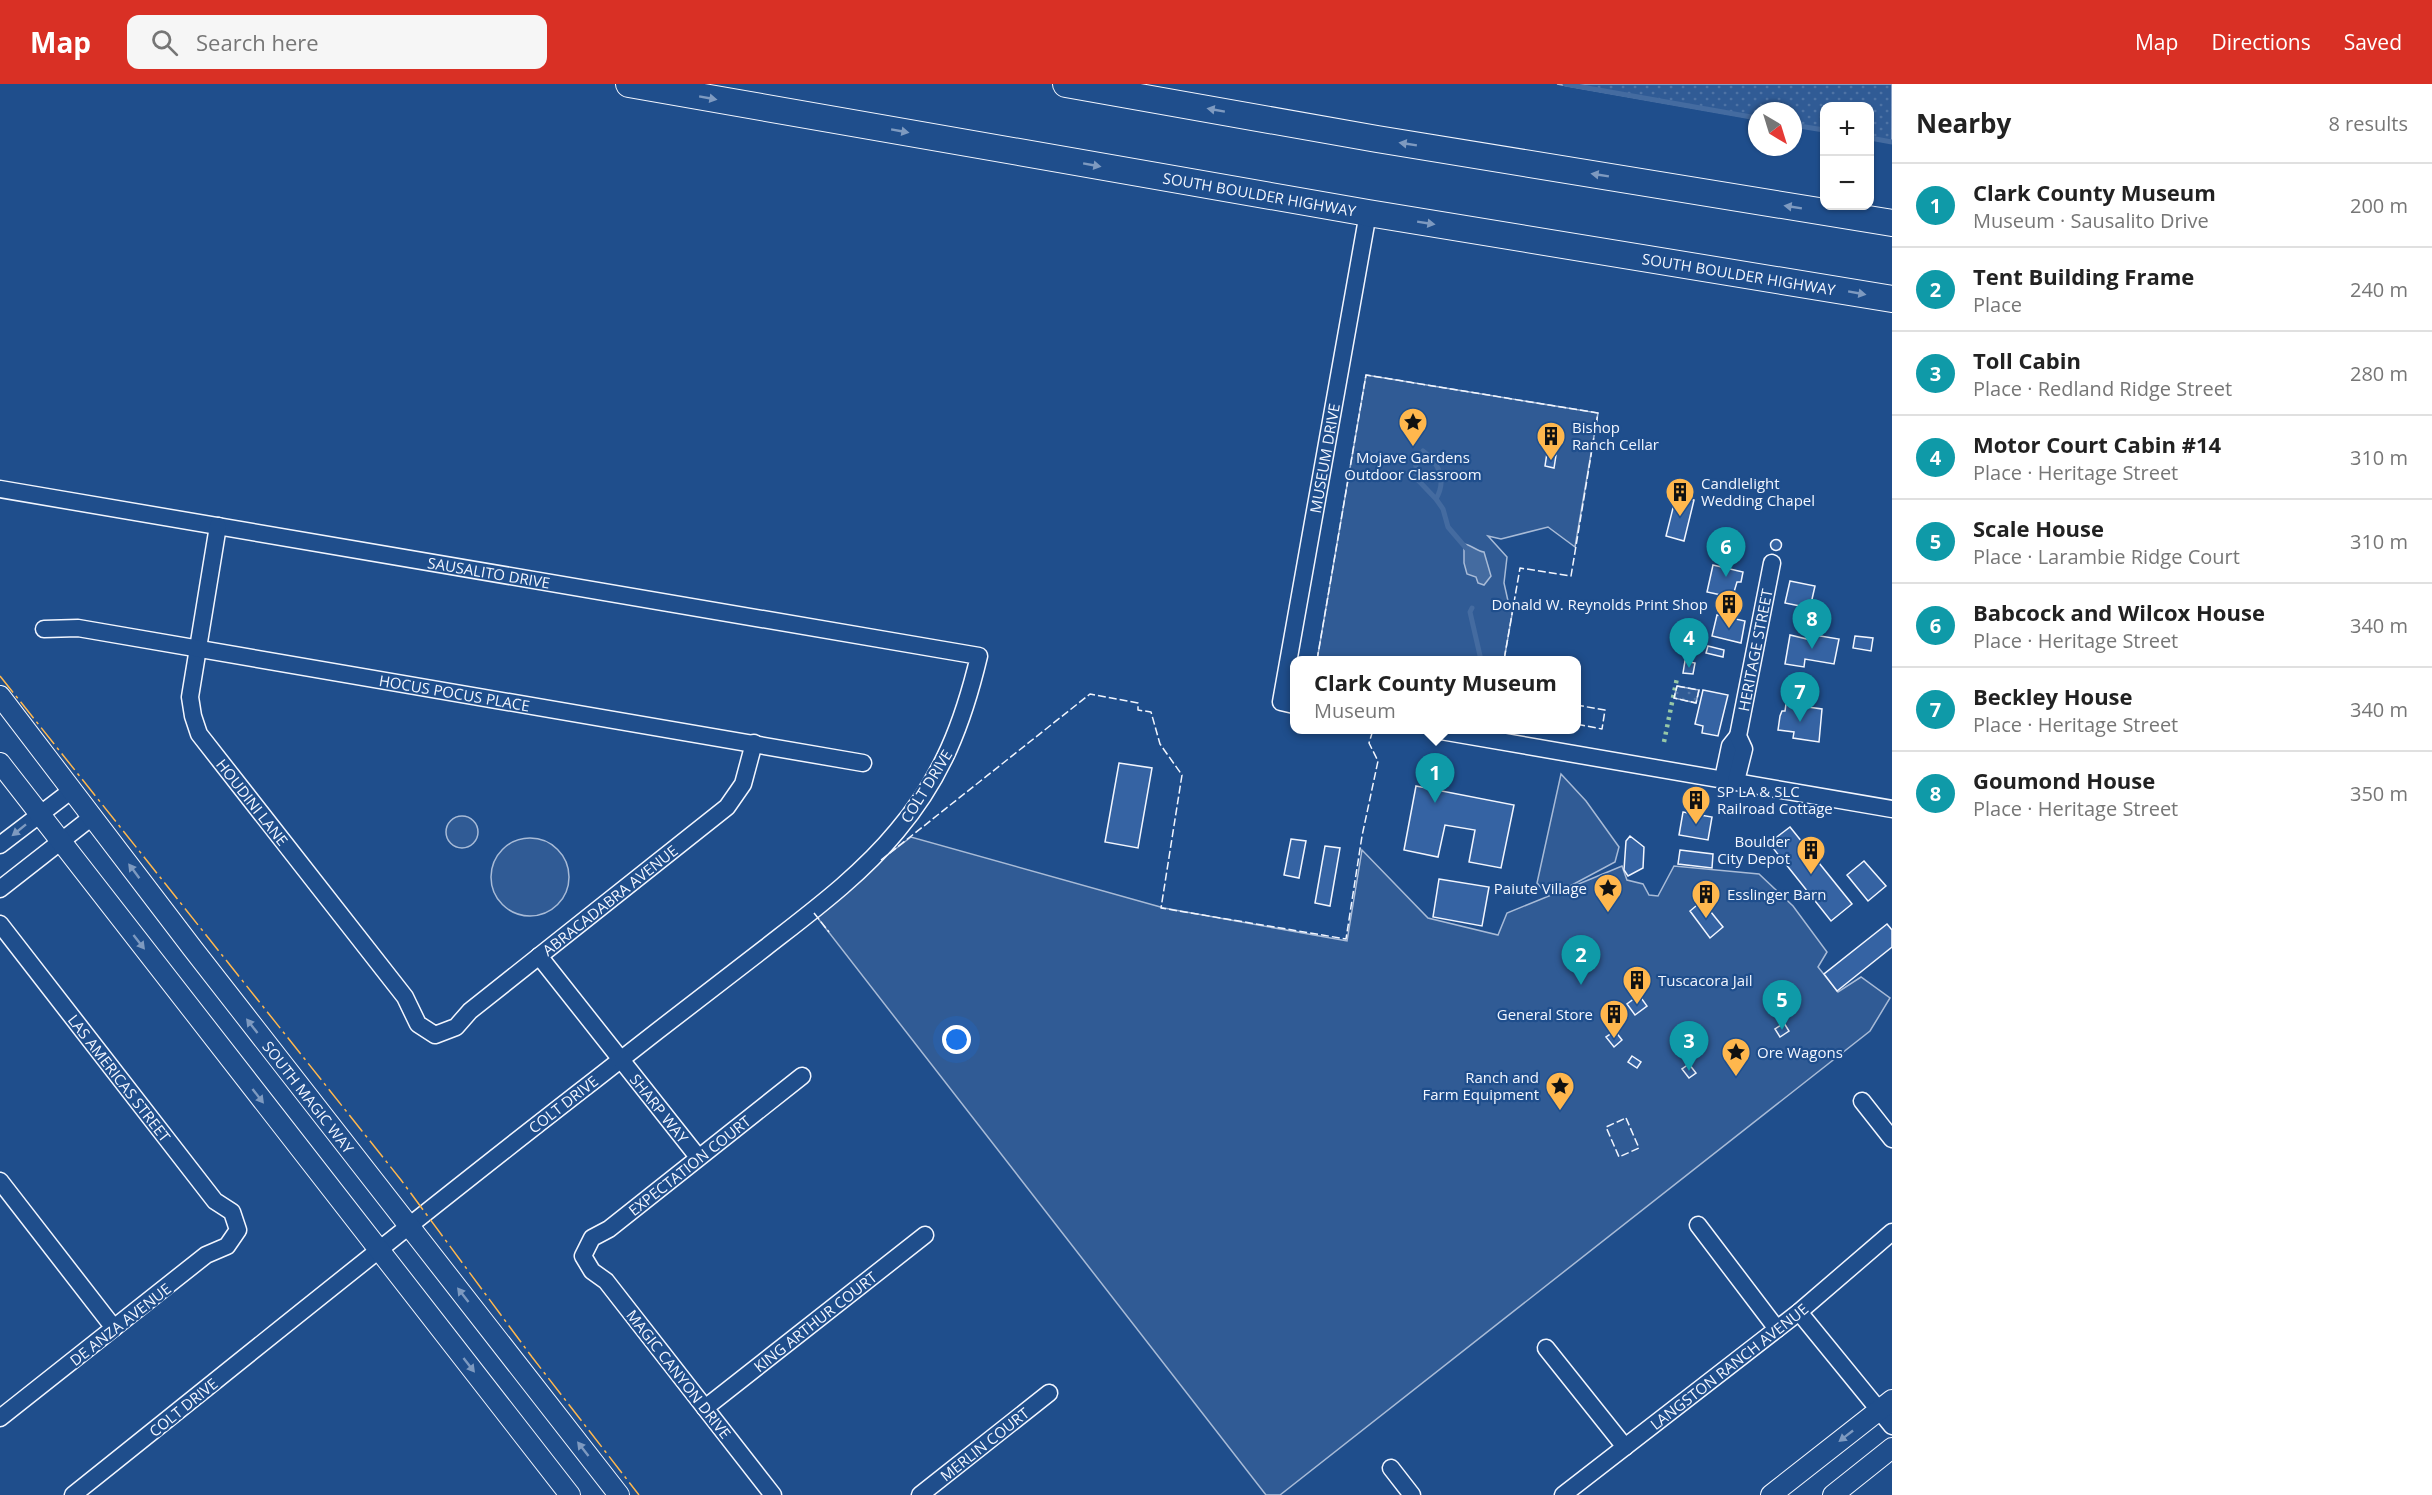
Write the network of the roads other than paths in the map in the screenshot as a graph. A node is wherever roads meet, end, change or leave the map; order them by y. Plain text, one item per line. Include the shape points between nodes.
1 (629, 84) edge
2 (1066, 84) edge
3 (1368, 213) junction
4 (1892, 223) edge
5 (1892, 299) edge
6 (0, 489) edge
7 (218, 526) junction
8 (1772, 563) dead end
9 (44, 629) dead end
10 (197, 648) junction
11 (979, 656) joint
12 (1296, 656) edge
13 (0, 696) edge
14 (1464, 734) edge
15 (754, 743) junction
16 (0, 763) edge
17 (863, 763) dead end
18 (1729, 780) junction
19 (72, 790) junction
20 (1892, 809) edge
21 (40, 813) junction
22 (92, 817) junction
23 (61, 840) junction
24 (0, 845) edge
25 (0, 889) edge
26 (0, 924) edge
27 (539, 956) junction
28 (435, 1035) joint
29 (622, 1059) junction
30 (802, 1076) dead end
31 (1862, 1101) dead end
32 (1892, 1139) edge
33 (698, 1158) junction
34 (0, 1180) edge
35 (409, 1224) junction
36 (1698, 1225) dead end
37 (238, 1230) joint
38 (1892, 1233) edge
39 (925, 1235) dead end
40 (380, 1249) junction
41 (583, 1256) joint
42 (1799, 1312) junction
43 (114, 1328) junction
44 (1777, 1329) junction
45 (1546, 1348) dead end
46 (1049, 1393) dead end
47 (1886, 1405) edge
48 (705, 1408) junction
49 (0, 1418) edge
50 (1892, 1426) edge
51 (1625, 1447) junction
52 (1892, 1448) edge
53 (1391, 1468) dead end
54 (73, 1495) edge
55 (570, 1495) edge
56 (619, 1495) edge
57 (773, 1495) edge
58 (920, 1495) edge
59 (1412, 1495) edge
60 (1563, 1495) edge
61 (1771, 1495) edge
62 (1833, 1495) edge

1 -> 3 main road, SOUTH BOULDER HIGHWAY
4 -> 2 main road
3 -> 5 main road, SOUTH BOULDER HIGHWAY
3 - 12 street, MUSEUM DRIVE
6 - 7 street, SAUSALITO DRIVE
7 - 10 street, HOUDINI LANE
7 - 11 street, SAUSALITO DRIVE
8 - 18 street, HERITAGE STREET via 1738,736 1744,749
9 - 10 street, HOCUS POCUS PLACE via 78,628
10 - 15 street, HOCUS POCUS PLACE
10 - 28 street, HOUDINI LANE via 190,697 199,734 405,997 418,1024
11 - 29 street, COLT DRIVE via 956,736 940,770 899,830 793,926
13 - 19 street, SOUTH MAGIC WAY
14 - 18 street
15 - 17 street, HOCUS POCUS PLACE
15 - 27 street, ABRACADABRA AVENUE via 743,784 727,807
16 - 21 street
18 - 20 street
19 - 21 street
19 - 22 street, SOUTH MAGIC WAY
21 - 23 street
21 -> 24 street
22 - 23 street
35 -> 22 street, SOUTH MAGIC WAY
23 - 25 street
23 -> 40 street
26 - 37 street, LAS AMERICAS STREET via 215,1201 232,1212
27 - 28 street, ABRACADABRA AVENUE via 470,1011 456,1027
27 - 29 street, SHARP WAY
29 - 33 street, SHARP WAY
29 - 35 street, COLT DRIVE
30 - 33 street, EXPECTATION COURT
31 - 32 street
33 - 41 street, EXPECTATION COURT via 609,1229 592,1238
34 - 43 street
35 - 40 street, COLT DRIVE
56 -> 35 street, SOUTH MAGIC WAY
36 - 44 street
37 - 43 street, DE ANZA AVENUE via 227,1246 206,1255
38 - 42 street, LANGSTON RANCH AVENUE
39 - 48 street, KING ARTHUR COURT
40 - 54 street, COLT DRIVE
40 -> 55 street
41 - 48 street, MAGIC CANYON DRIVE
42 - 44 street, LANGSTON RANCH AVENUE
42 - 47 street
43 - 49 street, DE ANZA AVENUE
44 - 51 street, LANGSTON RANCH AVENUE
45 - 51 street
46 - 58 street, MERLIN COURT
47 - 50 street
47 -> 61 street
48 - 57 street, MAGIC CANYON DRIVE
51 - 60 street, LANGSTON RANCH AVENUE
52 - 62 street
53 - 59 street

